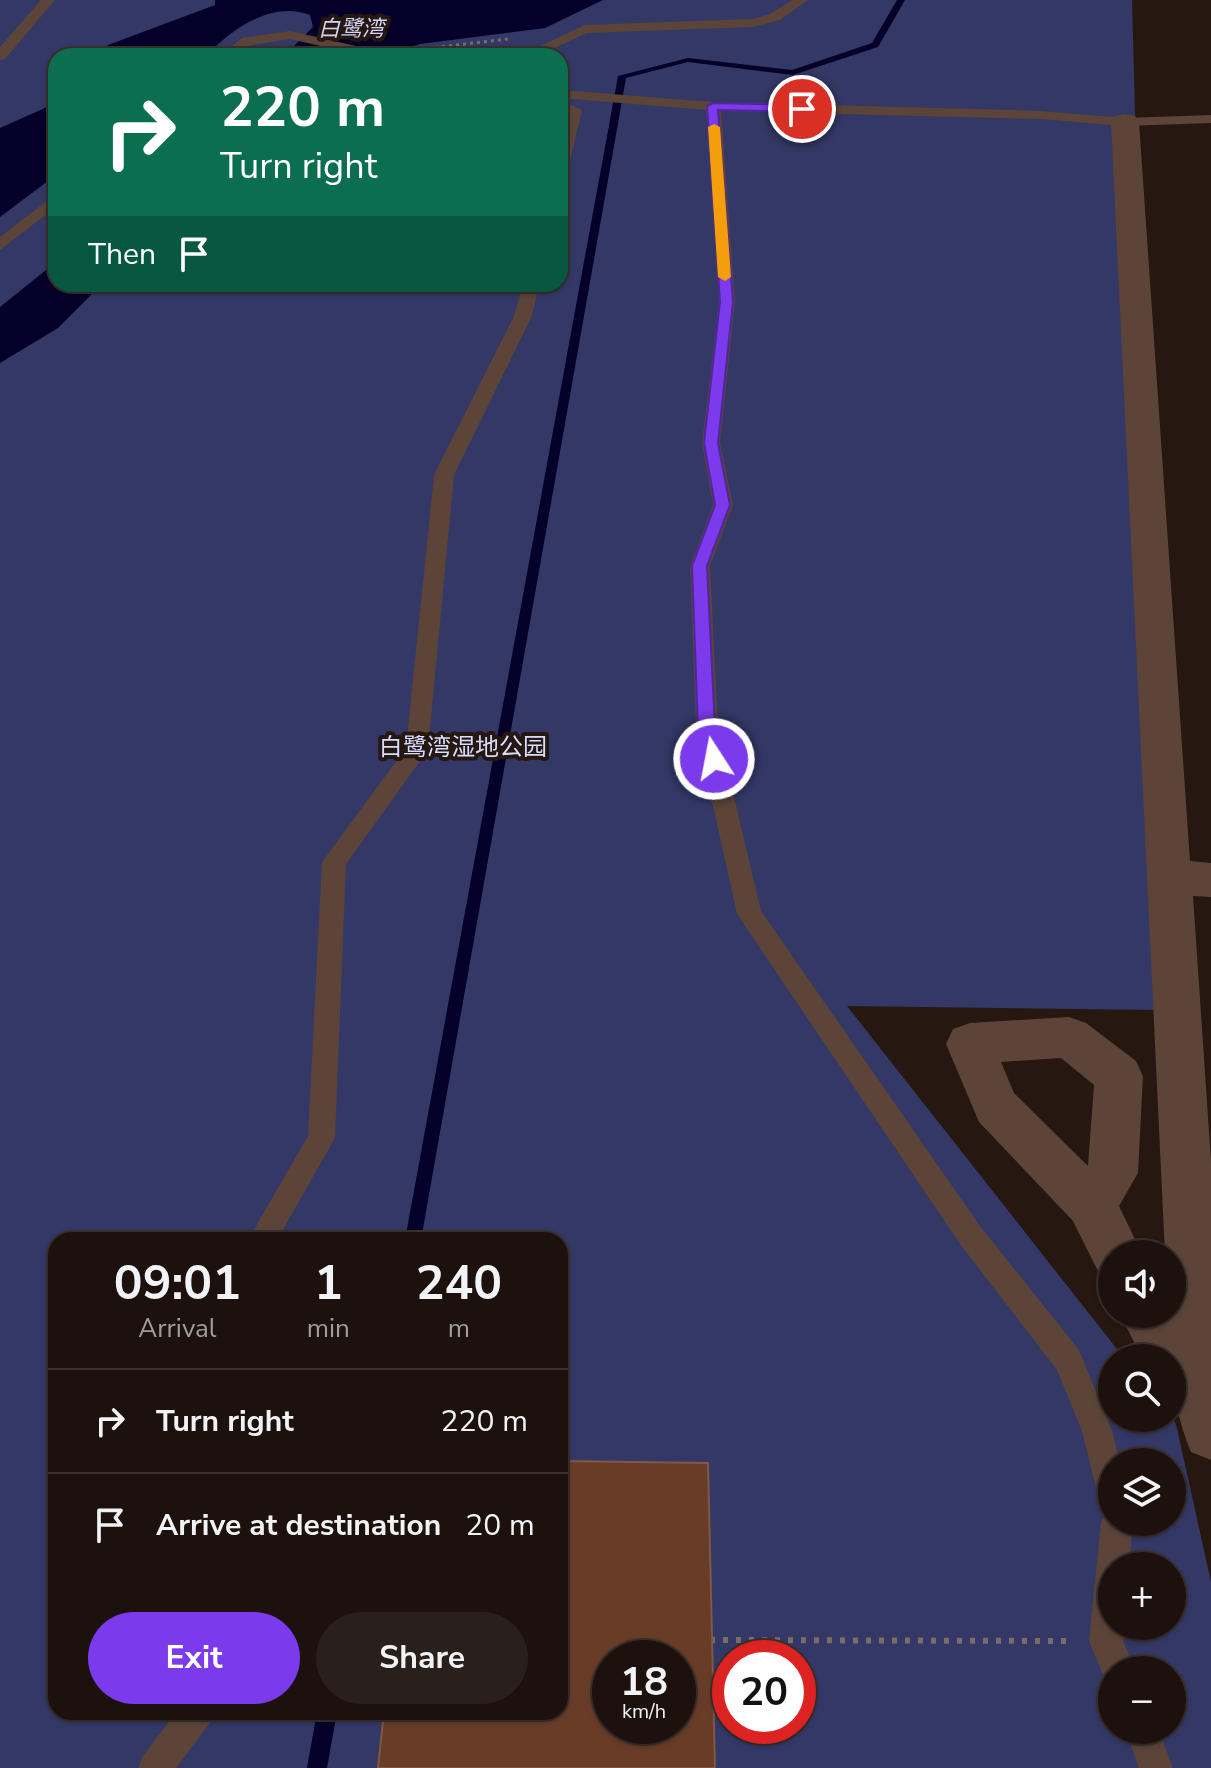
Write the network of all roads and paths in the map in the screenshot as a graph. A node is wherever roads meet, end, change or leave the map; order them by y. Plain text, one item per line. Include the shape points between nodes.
1 (48, 0) edge
2 (801, 0) edge
3 (238, 48) edge
4 (347, 48) edge
5 (543, 48) edge
6 (0, 56) edge
7 (568, 95) edge
8 (713, 106) junction
9 (568, 107) edge
10 (1211, 119) edge
11 (1125, 122) junction
12 (568, 138) edge
13 (48, 206) edge
14 (0, 245) edge
15 (529, 292) edge
16 (1190, 879) edge
17 (1091, 1204) dead end
18 (267, 1232) edge
19 (1109, 1240) edge
20 (1154, 1328) edge
21 (1205, 1408) edge
22 (1101, 1448) edge
23 (710, 1640) edge
24 (1112, 1656) edge
25 (191, 1720) edge
26 (1147, 1744) edge
27 (155, 1768) edge
28 (1156, 1768) edge

1 - 6 lane
2 - 5 lane via 775,17 753,23 585,29
3 - 4 lane via 247,41 290,35
7 - 8 lane
8 - 11 lane
8 - 22 lane via 727,302 711,443 723,505 700,566 707,729 749,914 970,1235 1068,1360
9 - 12 lane via 575,110
10 - 11 lane
11 - 16 street
13 - 14 lane
15 - 18 lane via 523,316 444,475 417,750 334,862 321,1138
16 - 21 street
17 - 19 street
20 - 21 street
23 - 24 path
25 - 27 lane
26 - 28 lane

